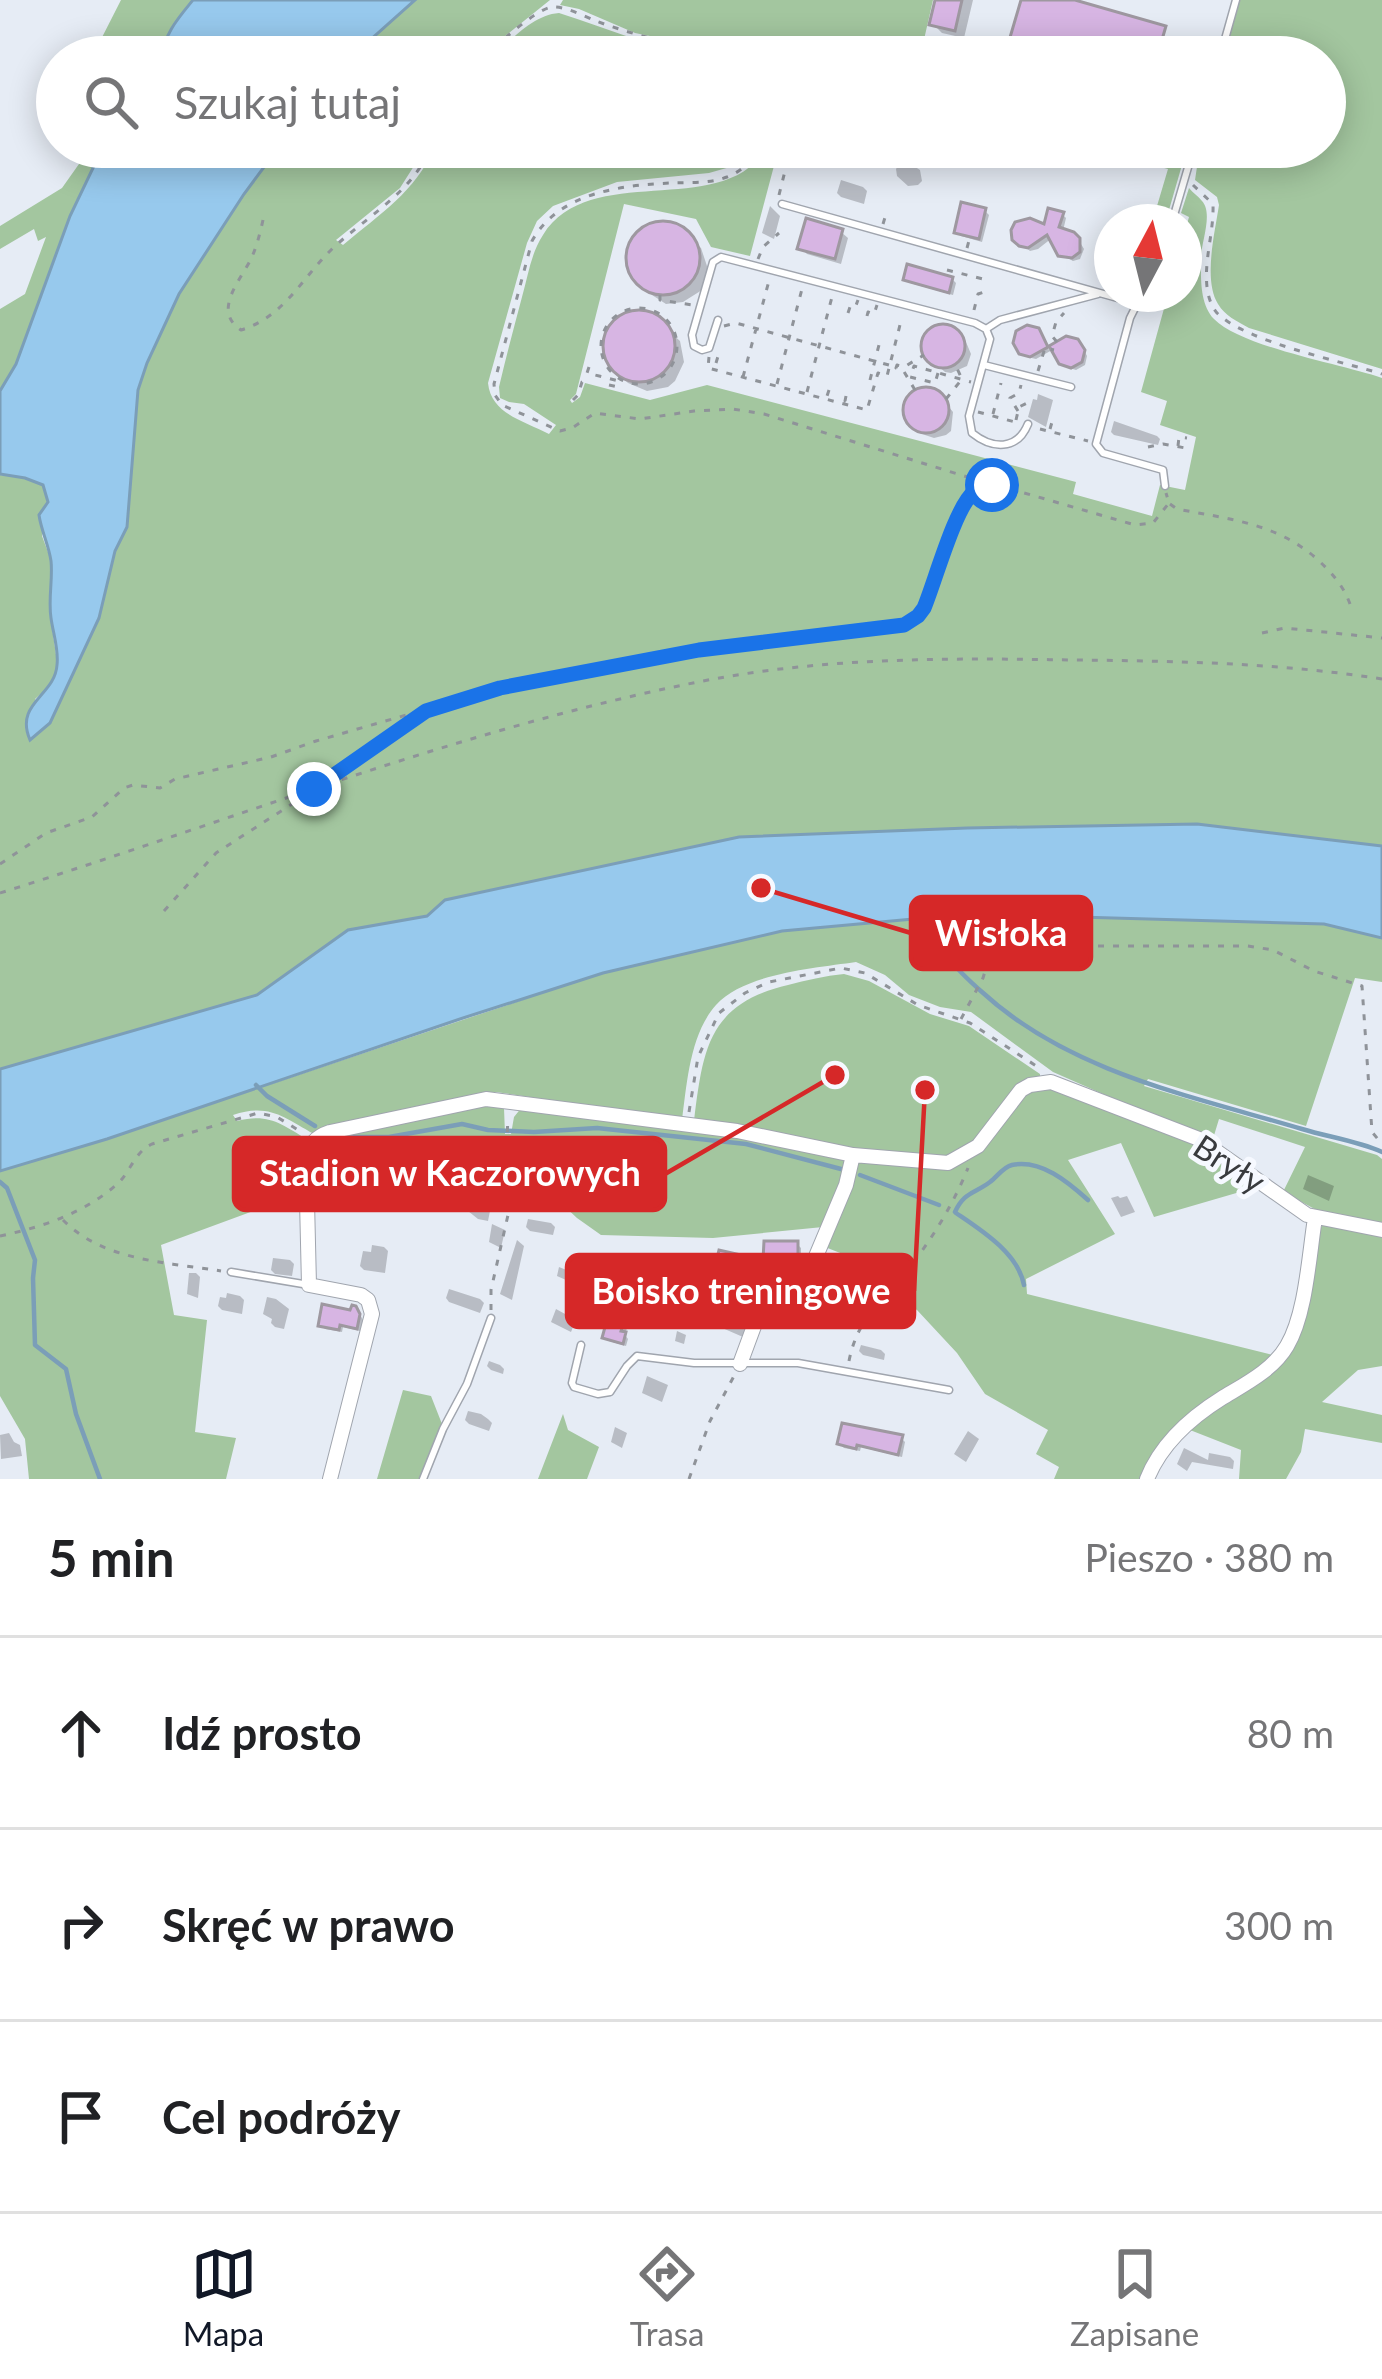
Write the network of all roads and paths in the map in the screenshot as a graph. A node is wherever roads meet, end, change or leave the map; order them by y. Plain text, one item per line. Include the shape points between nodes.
1 (558, 0) edge
2 (1236, 0) edge
3 (552, 7) junction
4 (509, 36) edge
5 (639, 36) edge
6 (1226, 36) edge
7 (418, 168) edge
8 (743, 168) edge
9 (786, 168) edge
10 (1188, 168) edge
11 (1186, 176) junction
12 (779, 203) joint
13 (1177, 204) edge
14 (887, 212) dead end
15 (263, 220) dead end
16 (882, 226) dead end
17 (779, 233) dead end
18 (970, 237) dead end
19 (967, 249) dead end
20 (756, 265) junction
21 (947, 270) dead end
22 (987, 280) dead end
23 (768, 284) dead end
24 (1094, 291) edge
25 (984, 292) dead end
26 (801, 293) dead end
27 (660, 295) dead end
28 (1094, 295) edge
29 (832, 301) dead end
30 (1069, 302) junction
31 (695, 305) dead end
32 (904, 309) dead end
33 (1134, 312) edge
34 (972, 315) dead end
35 (718, 320) dead end
36 (727, 326) dead end
37 (756, 329) junction
38 (986, 329) junction
39 (789, 338) junction
40 (1044, 339) dead end
41 (880, 341) dead end
42 (819, 346) junction
43 (1054, 350) dead end
44 (924, 355) dead end
45 (876, 358) junction
46 (710, 360) dead end
47 (891, 364) junction
48 (956, 364) dead end
49 (984, 365) junction
50 (874, 372) junction
51 (938, 373) dead end
52 (744, 374) junction
53 (1382, 374) edge
54 (1037, 375) dead end
55 (1003, 377) dead end
56 (1023, 379) dead end
57 (870, 380) dead end
58 (962, 380) junction
59 (974, 382) dead end
60 (619, 383) junction
61 (777, 384) junction
62 (609, 385) dead end
63 (1071, 388) dead end
64 (914, 390) dead end
65 (989, 391) dead end
66 (807, 392) junction
67 (998, 393) junction
68 (845, 398) dead end
69 (573, 400) dead end
70 (946, 400) dead end
71 (1015, 400) dead end
72 (1025, 400) dead end
73 (851, 406) junction
74 (1017, 409) junction
75 (974, 411) dead end
76 (1054, 415) dead end
77 (992, 416) junction
78 (1028, 424) dead end
79 (1187, 438) dead end
80 (1088, 441) dead end
81 (1148, 447) dead end
82 (1178, 448) junction
83 (1191, 449) dead end
84 (992, 485) junction
85 (1165, 486) joint
86 (1169, 502) junction
87 (1350, 604) dead end
88 (1262, 633) dead end
89 (1382, 638) edge
90 (1382, 679) edge
91 (426, 711) junction
92 (314, 789) junction
93 (0, 864) edge
94 (0, 892) edge
95 (164, 911) dead end
96 (962, 921) dead end
97 (994, 953) junction
98 (961, 1018) junction
99 (1046, 1082) junction
100 (508, 1124) dead end
101 (688, 1125) junction
102 (315, 1140) junction
103 (1382, 1144) edge
104 (974, 1149) junction
105 (853, 1155) junction
106 (62, 1218) junction
107 (1315, 1218) junction
108 (1382, 1230) edge
109 (0, 1235) edge
110 (231, 1272) joint
111 (310, 1285) junction
112 (491, 1318) joint
113 (581, 1345) dead end
114 (740, 1364) junction
115 (847, 1371) junction
116 (949, 1390) dead end
117 (330, 1479) edge
118 (423, 1479) edge
119 (689, 1479) edge
120 (1147, 1479) edge

1 - 3 path
2 - 6 lane
3 - 4 path
3 - 5 path
7 - 15 path via 262,324 242,330 228,312 231,293
8 - 84 path via 725,178 601,193 542,223 494,384 502,405 560,431 595,412 640,419 764,414
9 - 12 path
10 - 11 lane
11 - 13 lane
11 - 53 path via 1214,204 1207,287 1218,314 1241,329
12 - 24 lane
14 - 16 path
17 - 20 path
18 - 19 path
20 - 35 lane via 715,259 694,346 709,348
20 - 38 lane
21 - 22 path
23 - 37 path
25 - 34 path
26 - 39 path
27 - 31 path
28 - 30 lane
29 - 42 path
30 - 38 lane
30 - 40 path via 1054,339
32 - 47 path
33 - 85 lane via 1096,444 1163,470
36 - 37 path
37 - 39 path
37 - 52 path
38 - 49 lane
39 - 42 path
39 - 61 path
41 - 45 path
42 - 45 path
42 - 66 path
43 - 54 path via 1043,348
44 - 47 path via 904,367
45 - 47 path
45 - 50 path
46 - 52 path via 708,368
47 - 50 path via 887,376
47 - 64 path
48 - 58 path
49 - 63 lane
49 - 78 lane via 972,433 1007,445
50 - 57 path
50 - 73 path via 867,410
51 - 58 path
52 - 61 path
55 - 67 path
56 - 74 path via 1010,398
58 - 59 path
58 - 70 path
60 - 60 path via 656,380 671,368 679,350 663,315 625,310 611,320 601,340 604,363
60 - 62 path
60 - 69 path via 587,374
61 - 66 path
65 - 67 path
66 - 73 path
67 - 77 path
68 - 73 path
71 - 74 path
72 - 74 path
74 - 77 path via 1016,422
75 - 77 path
76 - 80 path via 1046,430
79 - 82 path via 1179,437
81 - 82 path
82 - 83 path
84 - 86 path via 1135,525 1153,523
84 - 91 path via 968,498 924,608 904,625 585,670
85 - 86 path
86 - 87 path via 1277,532 1336,576
88 - 89 path via 1315,629
90 - 92 path via 1124,661 901,659 771,670 609,701
91 - 92 path
91 - 93 path via 160,788 133,784 92,817 46,833
92 - 94 path
92 - 95 path via 216,853
96 - 97 path via 956,933 963,944
97 - 98 path
97 - 103 path via 1018,944 1248,946 1357,983 1364,992 1372,1132
98 - 99 path via 1037,1066
98 - 101 path via 852,969 770,982 729,1004 712,1024
99 - 104 street via 1021,1090
99 - 107 street, Bryły via 1199,1139
100 - 112 path via 508,1215
101 - 102 street via 486,1099
101 - 105 street
102 - 106 path via 266,1113 245,1114 141,1149 115,1186
102 - 111 street via 305,1159
104 - 105 street via 948,1162
104 - 115 path via 940,1223 855,1337
105 - 114 street via 801,1292 757,1318
106 - 109 path
106 - 110 path via 97,1246
107 - 108 street
107 - 120 street via 1286,1350 1182,1427
110 - 111 lane
111 - 117 street via 361,1294 371,1306
112 - 118 lane
113 - 114 lane via 572,1383 598,1394 610,1392 637,1356
114 - 115 lane
114 - 119 path
115 - 116 lane

